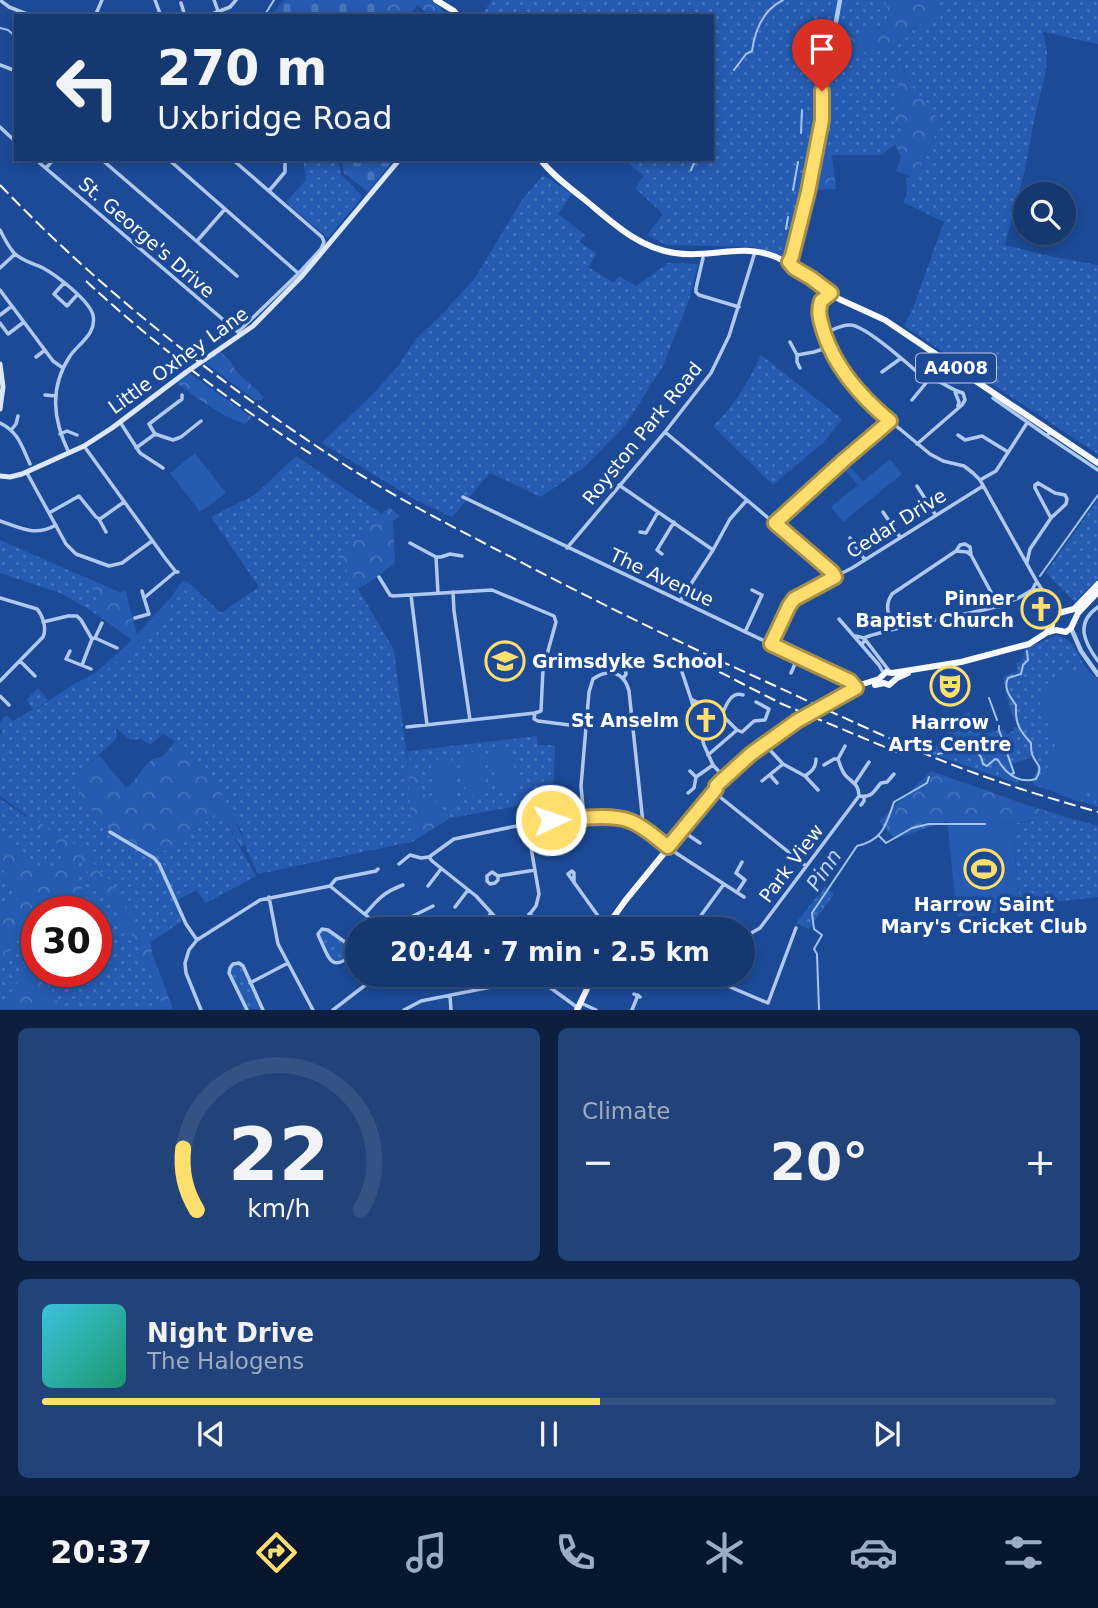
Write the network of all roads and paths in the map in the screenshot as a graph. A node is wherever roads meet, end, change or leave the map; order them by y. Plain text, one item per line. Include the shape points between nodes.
1 (0, 0) edge
2 (214, 0) edge
3 (236, 0) edge
4 (436, 0) edge
5 (840, 0) edge
6 (181, 3) dead end
7 (219, 12) junction
8 (28, 14) edge
9 (185, 14) edge
10 (213, 14) edge
11 (453, 14) edge
12 (0, 127) edge
13 (14, 140) edge
14 (38, 161) edge
15 (52, 161) edge
16 (104, 161) edge
17 (170, 161) edge
18 (234, 161) edge
19 (285, 161) edge
20 (398, 161) edge
21 (541, 161) edge
22 (46, 168) junction
23 (269, 191) junction
24 (225, 209) junction
25 (0, 230) edge
26 (197, 241) junction
27 (755, 250) junction
28 (15, 254) junction
29 (703, 258) dead end
30 (789, 262) junction
31 (0, 268) edge
32 (301, 275) junction
33 (237, 276) dead end
34 (64, 283) junction
35 (0, 290) edge
36 (831, 293) junction
37 (77, 295) junction
38 (12, 306) junction
39 (738, 307) junction
40 (0, 315) edge
41 (24, 322) junction
42 (0, 323) edge
43 (239, 334) junction
44 (825, 334) junction
45 (790, 342) dead end
46 (829, 347) junction
47 (46, 350) junction
48 (797, 355) junction
49 (36, 357) dead end
50 (900, 359) junction
51 (0, 364) edge
52 (63, 368) junction
53 (800, 368) dead end
54 (881, 372) dead end
55 (926, 380) junction
56 (45, 395) dead end
57 (182, 395) dead end
58 (56, 396) junction
59 (993, 398) dead end
60 (912, 400) dead end
61 (0, 409) edge
62 (18, 416) dead end
63 (201, 421) dead end
64 (890, 421) junction
65 (120, 422) junction
66 (0, 423) edge
67 (1027, 423) junction
68 (12, 429) junction
69 (666, 432) junction
70 (155, 433) junction
71 (60, 434) junction
72 (1049, 434) junction
73 (77, 435) dead end
74 (958, 435) dead end
75 (167, 438) junction
76 (917, 444) junction
77 (84, 446) junction
78 (136, 447) junction
79 (167, 447) dead end
80 (1008, 452) junction
81 (69, 453) junction
82 (1098, 463) edge
83 (30, 464) dead end
84 (163, 468) dead end
85 (1098, 470) edge
86 (27, 473) junction
87 (0, 476) edge
88 (980, 480) junction
89 (620, 485) junction
90 (983, 485) junction
91 (917, 486) dead end
92 (463, 498) dead end
93 (747, 500) junction
94 (124, 502) junction
95 (658, 512) junction
96 (883, 512) dead end
97 (49, 513) junction
98 (935, 514) junction
99 (1051, 518) junction
100 (99, 519) junction
101 (0, 521) edge
102 (674, 522) junction
103 (775, 523) junction
104 (56, 525) junction
105 (106, 532) dead end
106 (640, 532) dead end
107 (900, 537) junction
108 (850, 538) dead end
109 (152, 541) junction
110 (410, 543) dead end
111 (567, 548) junction
112 (1019, 549) junction
113 (1030, 549) junction
114 (713, 550) junction
115 (662, 554) dead end
116 (436, 556) junction
117 (461, 556) dead end
118 (865, 560) junction
119 (1027, 565) junction
120 (835, 577) junction
121 (379, 578) dead end
122 (1037, 582) junction
123 (1098, 584) edge
124 (752, 590) dead end
125 (1032, 590) junction
126 (1043, 590) junction
127 (142, 591) dead end
128 (453, 592) junction
129 (1098, 592) edge
130 (438, 593) junction
131 (411, 595) junction
132 (0, 598) edge
133 (144, 598) junction
134 (680, 601) junction
135 (999, 607) junction
136 (1098, 607) edge
137 (1068, 612) junction
138 (1056, 613) junction
139 (135, 618) dead end
140 (890, 618) junction
141 (838, 619) dead end
142 (43, 622) junction
143 (102, 623) dead end
144 (901, 627) junction
145 (1070, 627) junction
146 (1054, 628) junction
147 (885, 631) junction
148 (745, 632) junction
149 (854, 635) junction
150 (864, 638) junction
151 (94, 639) junction
152 (771, 644) junction
153 (862, 645) junction
154 (117, 648) dead end
155 (21, 649) dead end
156 (69, 651) dead end
157 (623, 652) dead end
158 (26, 655) junction
159 (798, 657) junction
160 (671, 660) dead end
161 (20, 661) junction
162 (1098, 663) edge
163 (82, 666) junction
164 (91, 669) dead end
165 (1092, 669) junction
166 (790, 673) dead end
167 (1098, 675) edge
168 (35, 676) dead end
169 (888, 677) junction
170 (623, 679) junction
171 (0, 681) edge
172 (850, 681) junction
173 (859, 688) junction
174 (743, 695) dead end
175 (0, 696) edge
176 (691, 699) junction
177 (756, 702) dead end
178 (9, 705) dead end
179 (535, 713) junction
180 (722, 715) junction
181 (470, 720) junction
182 (427, 725) junction
183 (407, 727) dead end
184 (586, 727) junction
185 (737, 730) junction
186 (766, 746) junction
187 (845, 746) dead end
188 (708, 755) junction
189 (816, 759) dead end
190 (838, 760) junction
191 (869, 762) dead end
192 (783, 764) junction
193 (713, 765) junction
194 (824, 765) dead end
195 (690, 772) dead end
196 (894, 774) dead end
197 (770, 775) junction
198 (805, 776) junction
199 (696, 777) junction
200 (727, 777) junction
201 (762, 782) dead end
202 (777, 783) dead end
203 (855, 783) junction
204 (818, 789) dead end
205 (715, 790) junction
206 (688, 793) dead end
207 (862, 797) junction
208 (861, 805) dead end
209 (584, 818) junction
210 (527, 824) junction
211 (641, 827) junction
212 (681, 830) junction
213 (110, 832) dead end
214 (700, 843) dead end
215 (668, 847) junction
216 (429, 857) junction
217 (742, 862) dead end
218 (399, 863) dead end
219 (806, 866) junction
220 (378, 869) dead end
221 (441, 869) junction
222 (535, 870) junction
223 (498, 876) dead end
224 (574, 883) dead end
225 (724, 884) junction
226 (402, 885) dead end
227 (330, 886) junction
228 (428, 886) dead end
229 (468, 890) junction
230 (737, 892) junction
231 (269, 897) junction
232 (744, 897) dead end
233 (433, 906) dead end
234 (454, 907) dead end
235 (366, 913) junction
236 (492, 913) junction
237 (529, 914) junction
238 (370, 917) edge
239 (414, 917) edge
240 (489, 917) edge
241 (496, 917) edge
242 (527, 917) edge
243 (533, 917) edge
244 (599, 917) edge
245 (616, 917) edge
246 (700, 917) edge
247 (796, 928) dead end
248 (755, 931) edge
249 (197, 940) junction
250 (350, 957) joint
251 (288, 963) junction
252 (250, 983) junction
253 (363, 987) edge
254 (493, 987) edge
255 (549, 987) edge
256 (587, 987) edge
257 (730, 987) edge
258 (637, 995) dead end
259 (450, 996) junction
260 (578, 1007) edge
261 (201, 1010) edge
262 (247, 1010) edge
263 (263, 1010) edge
264 (313, 1010) edge
265 (333, 1010) edge
266 (404, 1010) edge
267 (451, 1010) edge
268 (596, 1010) edge
269 (632, 1010) edge

1 - 8 street
2 - 7 street
3 - 7 street
4 - 11 main road
5 - 30 street via 808,192
6 - 9 street
7 - 10 street
12 - 13 street
14 - 22 street, St. George's Drive
15 - 22 street
16 - 26 street
17 - 24 street
18 - 23 street
19 - 23 street via 285,172
20 - 32 main road, Little Oxhey Lane
21 - 27 main road, A4008 via 629,235 652,247 687,255
22 - 43 street, St. George's Drive
23 - 32 street, Little Oxhey Lane via 324,240
24 - 26 street
24 - 32 street
25 - 28 street
26 - 33 street
27 - 30 main road, A4008
27 - 39 street, Royston Park Road
28 - 31 street
28 - 34 street
29 - 39 street via 696,292
30 - 36 main road, A4008
32 - 43 main road, Little Oxhey Lane via 253,326
34 - 37 street
34 - 37 street via 54,294 67,306
35 - 38 street
36 - 44 street via 819,307
36 - 72 main road, A4008 via 885,320
37 - 52 street via 89,307 93,324
38 - 40 street
38 - 41 street
39 - 69 street, Royston Park Road via 711,373
41 - 42 street via 8,334
41 - 47 street
43 - 65 main road, Little Oxhey Lane, bridge
44 - 46 street
44 - 50 street via 855,325
45 - 48 street
46 - 48 street
46 - 64 street via 849,381
47 - 49 street
47 - 52 street
48 - 53 street
50 - 54 street
50 - 55 street
51 - 61 main road
52 - 58 street
55 - 60 street
55 - 76 street via 940,381 965,400
56 - 58 street
57 - 70 street via 146,424
58 - 71 street
59 - 67 street
62 - 68 street
63 - 75 street via 181,437
64 - 76 street
64 - 103 street
65 - 77 main road, Little Oxhey Lane
65 - 78 street
66 - 68 street
67 - 72 street
67 - 80 street
68 - 83 street
69 - 89 street, Royston Park Road
69 - 93 street
70 - 75 street
70 - 78 street
71 - 73 street
71 - 81 street
72 - 82 main road, A4008
72 - 85 street
74 - 80 street via 965,440 982,436
75 - 79 street
76 - 88 street via 943,461 964,466
77 - 81 main road, Little Oxhey Lane
77 - 94 street
78 - 84 street
80 - 88 street via 996,471
81 - 86 main road, Little Oxhey Lane
86 - 87 main road, Little Oxhey Lane
86 - 97 street
88 - 90 street
89 - 95 street
89 - 111 street, Royston Park Road
90 - 98 street, Cedar Drive
90 - 112 street
91 - 98 street
92 - 111 street, The Avenue
93 - 103 street
93 - 114 street
94 - 100 street
94 - 109 street
95 - 102 street
95 - 106 street via 646,533
96 - 107 street
97 - 100 street via 79,496
97 - 104 street
98 - 107 street, Cedar Drive
99 - 99 street via 1035,488 1038,482 1067,499
99 - 113 street
100 - 105 street
101 - 104 street via 34,532
102 - 114 street
102 - 115 street via 657,550
103 - 120 street
104 - 109 street via 74,552 107,566 122,563
107 - 118 street, Cedar Drive
108 - 118 street
109 - 133 street via 177,572
110 - 116 street
111 - 134 street, The Avenue
112 - 113 street
112 - 119 street
113 - 119 street
114 - 134 street
116 - 117 street
116 - 130 street
118 - 120 street, Cedar Drive
119 - 122 street
120 - 152 street, Cedar Drive via 794,599
121 - 131 street via 390,595
122 - 125 street
122 - 126 street
123 - 137 main road
124 - 148 street via 762,595
125 - 126 street
125 - 135 street
126 - 138 street
127 - 133 street
128 - 130 street
128 - 179 street via 492,590 556,617 543,669 541,711
128 - 181 street
129 - 145 main road
130 - 131 street
131 - 182 street
132 - 142 street via 37,609
133 - 139 street via 149,614
134 - 148 street, The Avenue
135 - 140 street via 971,555 961,550 892,594 887,608
135 - 144 street
136 - 162 street via 1084,625
137 - 138 main road
137 - 145 main road via 1073,617
138 - 146 main road
140 - 144 street
140 - 147 street
141 - 149 street
142 - 151 street via 74,615
142 - 158 street via 44,636
143 - 151 street
144 - 147 street
145 - 146 main road
145 - 165 street
146 - 169 main road via 1029,644
147 - 150 street
148 - 152 street, The Avenue
149 - 150 street
149 - 153 street
150 - 153 street
150 - 169 street
151 - 154 street
151 - 163 street
152 - 159 street, The Avenue
153 - 169 street
155 - 158 street
156 - 163 street via 66,659
157 - 170 street
158 - 161 street
159 - 166 street
159 - 172 street, The Avenue
160 - 176 street via 680,666
161 - 168 street
161 - 171 street
162 - 165 street
163 - 164 street
165 - 167 street
169 - 173 main road
170 - 184 street via 606,672 593,679
170 - 211 street via 629,691
172 - 173 street, The Avenue
172 - 173 street, The Avenue
173 - 186 main road, bridge
174 - 180 street via 733,695
175 - 178 street
176 - 180 street
176 - 188 street
177 - 185 street via 769,709 765,720 754,721 742,732
179 - 181 street
179 - 184 street via 534,719
180 - 185 street
181 - 182 street
182 - 183 street
184 - 209 street via 581,786
185 - 188 street
186 - 192 street
186 - 200 main road
187 - 190 street
188 - 193 street
189 - 198 street via 814,769
190 - 194 street
190 - 203 street
191 - 203 street
192 - 197 street
192 - 198 street
193 - 199 street
193 - 200 street
195 - 199 street
196 - 207 street, Park View
197 - 201 street
197 - 202 street
198 - 204 street
199 - 206 street
200 - 205 main road
203 - 207 street
205 - 212 main road
205 - 219 street
207 - 208 street
207 - 219 street, Park View
209 - 210 street
209 - 211 street via 612,817
210 - 216 street via 462,836
210 - 222 street
211 - 215 street
212 - 214 street
212 - 215 main road
213 - 249 street via 159,864
215 - 225 street
215 - 245 main road
216 - 218 street via 410,855
216 - 221 street
217 - 230 street via 736,873 745,880
219 - 248 street, Park View
220 - 227 street via 336,879
221 - 228 street
221 - 229 street
222 - 223 street
222 - 237 street via 539,894
224 - 244 street
225 - 230 street
225 - 246 street
226 - 235 street via 387,891
227 - 231 street
227 - 235 street
229 - 234 street
229 - 236 street
230 - 232 street
231 - 249 street
231 - 251 street via 274,933
233 - 239 street
235 - 238 street
236 - 240 street
236 - 241 street
237 - 242 street
237 - 243 street
247 - 257 street via 768,1003
249 - 261 street via 188,950 185,964
250 - 250 street via 340,964 332,961 320,931 328,930 352,947
251 - 252 street
251 - 264 street
252 - 262 street via 243,966 233,964 229,972
252 - 263 street
253 - 265 street
254 - 259 street
255 - 260 street
256 - 260 main road
258 - 269 street
259 - 266 street via 421,1001
259 - 267 street
260 - 268 street

